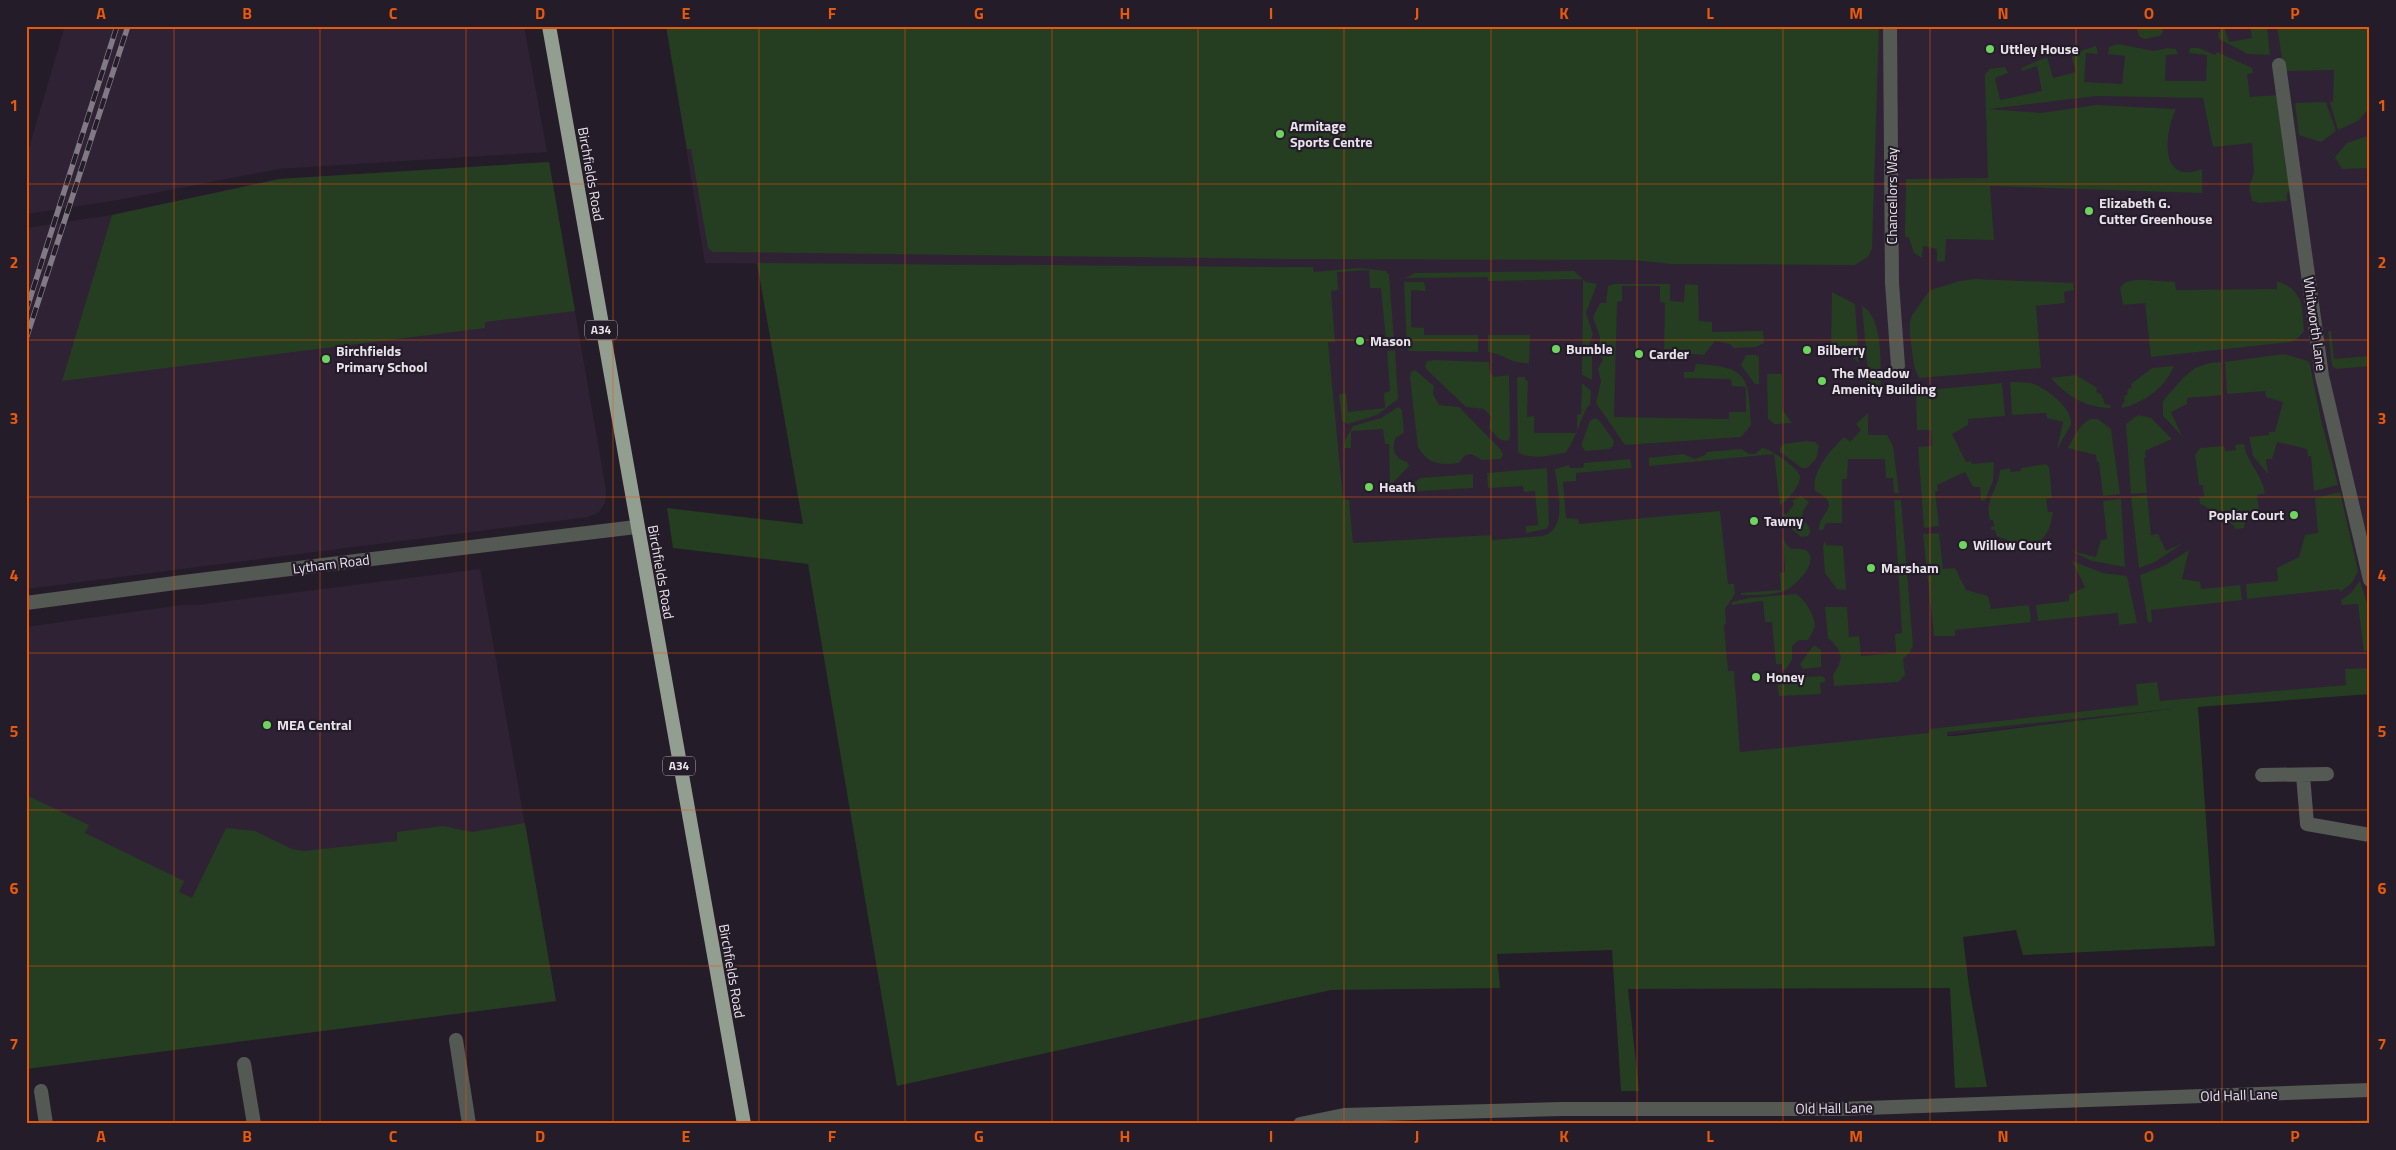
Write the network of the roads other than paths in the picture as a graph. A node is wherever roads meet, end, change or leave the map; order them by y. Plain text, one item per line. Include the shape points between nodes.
1 (549, 26) edge
2 (1890, 26) edge
3 (2279, 65) dead end
4 (1898, 366) dead end
5 (636, 527) junction
6 (2370, 580) edge
7 (26, 603) edge
8 (2327, 774) dead end
9 (2262, 775) dead end
10 (2303, 775) junction
11 (2370, 835) edge
12 (456, 1040) dead end
13 (244, 1064) dead end
14 (2370, 1090) edge
15 (41, 1091) dead end
16 (46, 1124) edge
17 (254, 1124) edge
18 (469, 1124) edge
19 (744, 1124) edge
20 (1300, 1124) edge

1 - 5 highway, Birchfields Road / A34
2 - 4 street, Chancellors Way via 1892,282
3 - 6 street, Whitworth Lane via 2322,376
5 - 7 street, Lytham Road
5 - 19 highway, Birchfields Road / A34
8 - 10 street
9 - 10 street
10 - 11 street via 2307,824
12 - 18 street
13 - 17 street
14 - 20 street, Old Hall Lane via 1838,1109 1561,1109 1344,1115
15 - 16 street

